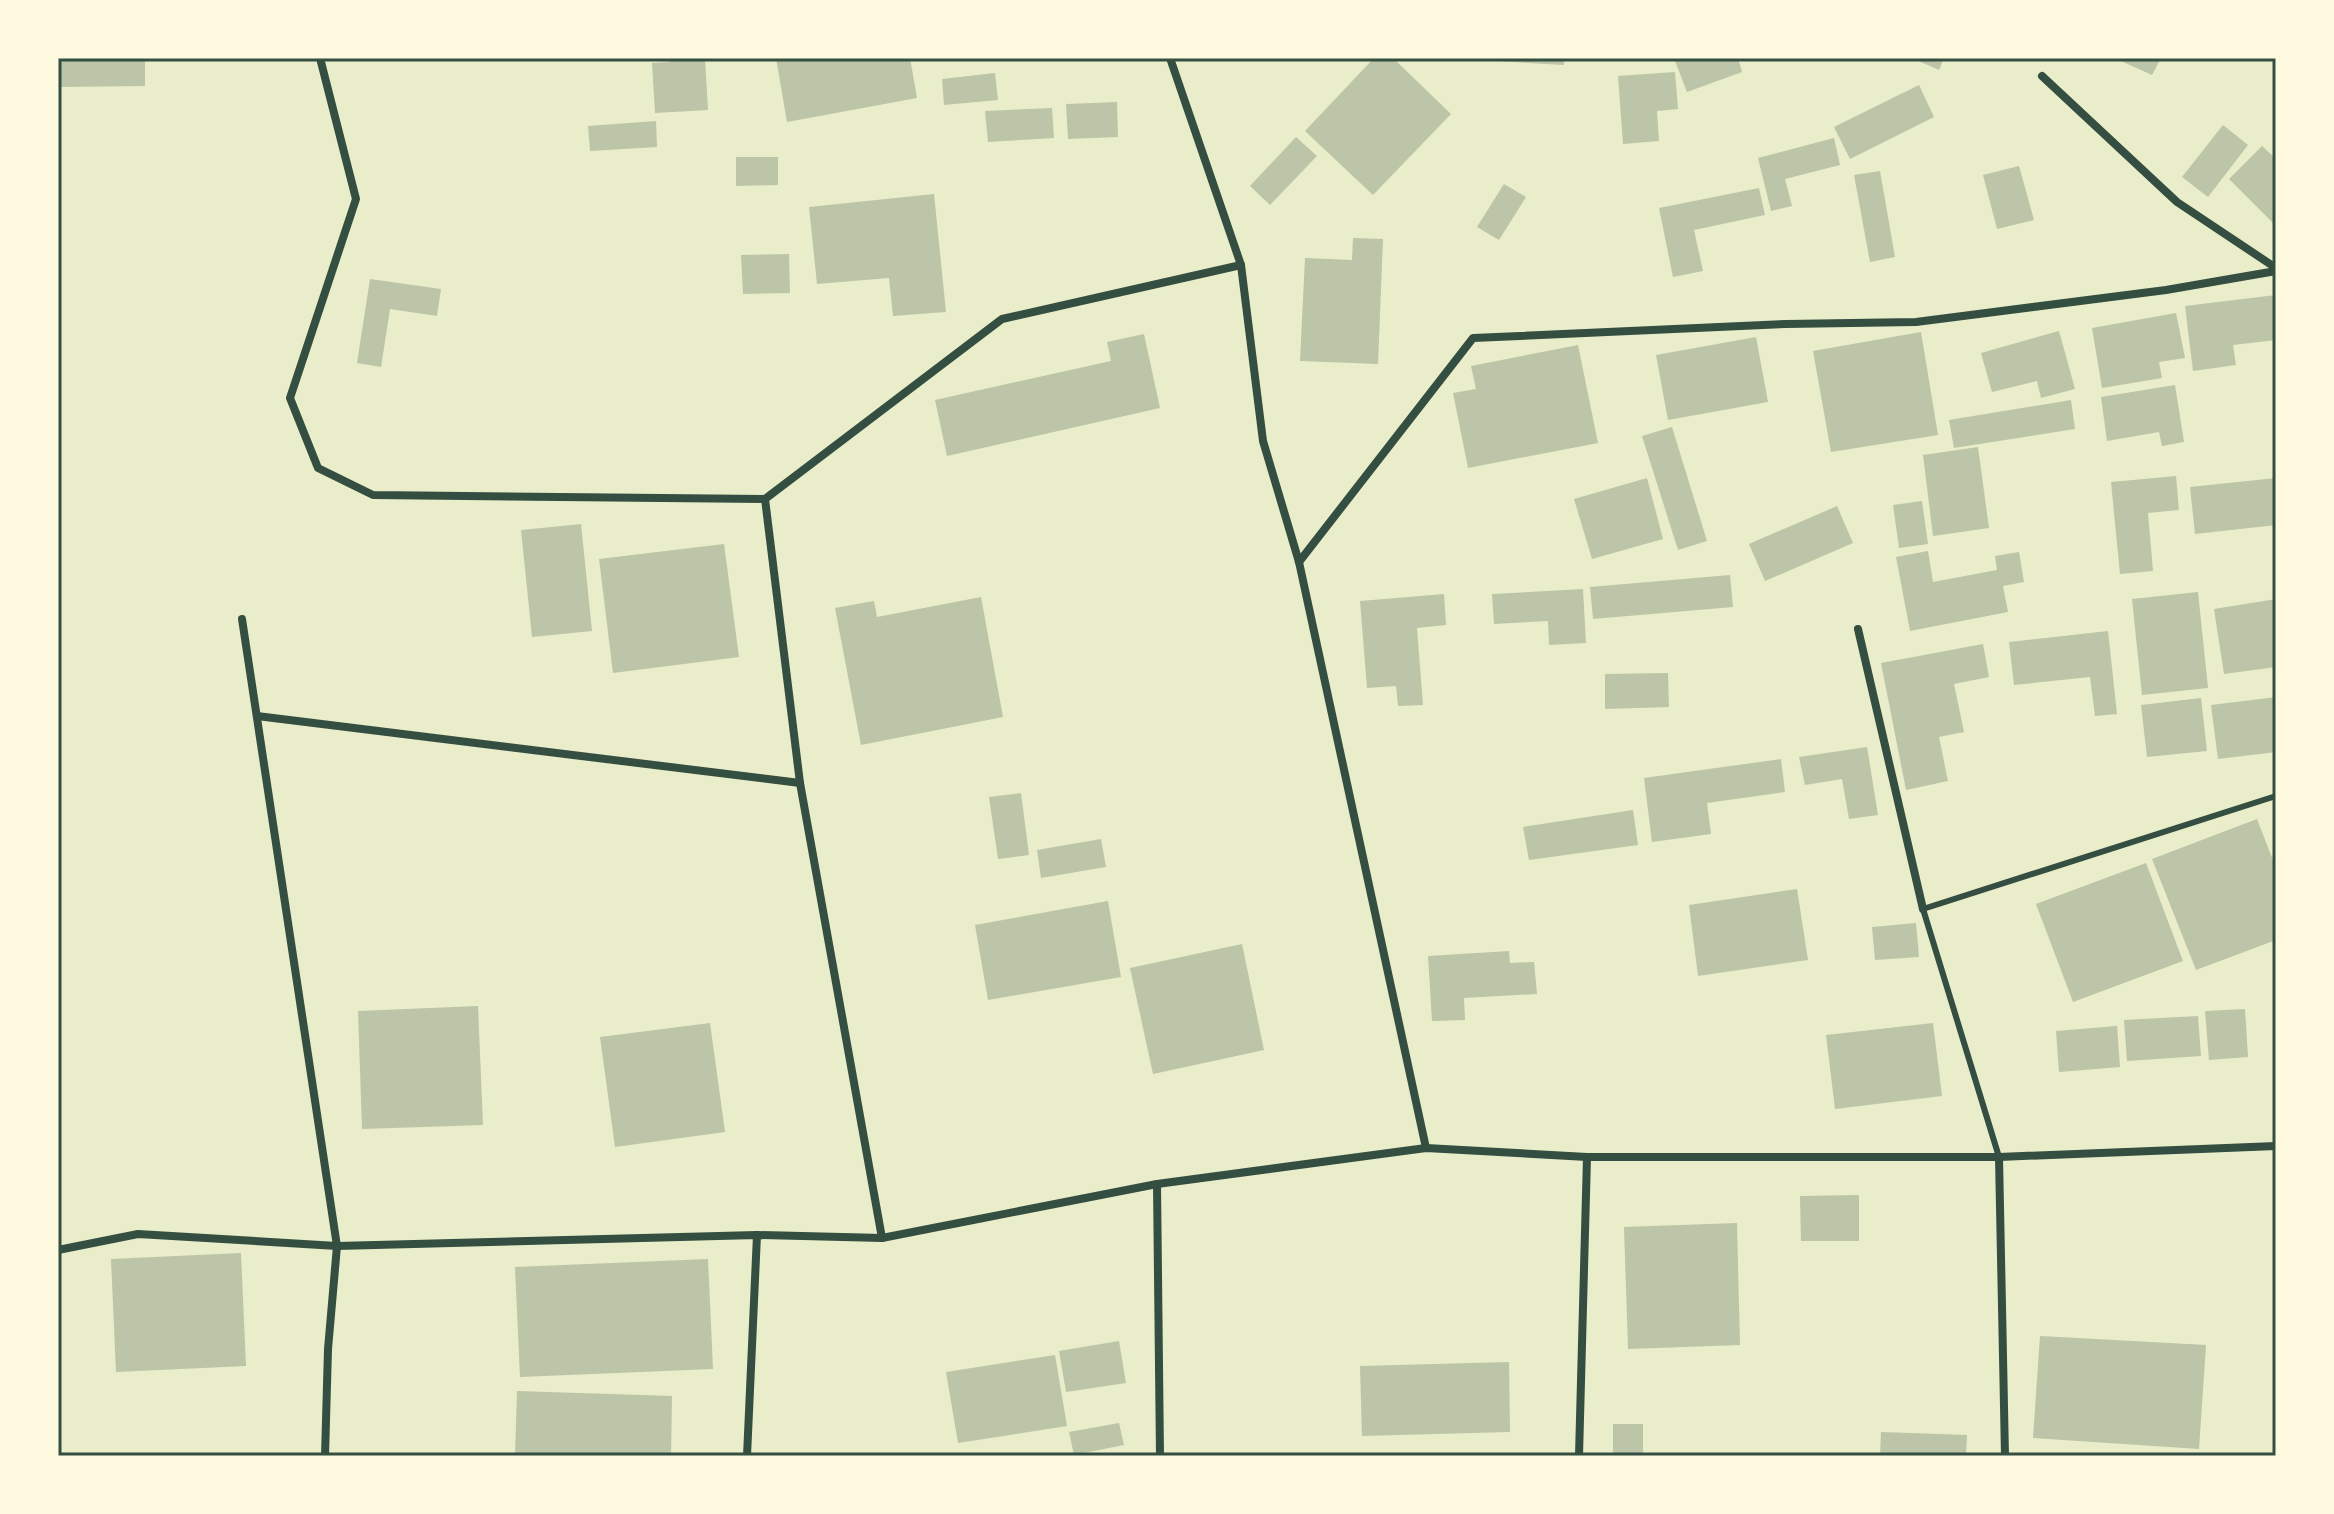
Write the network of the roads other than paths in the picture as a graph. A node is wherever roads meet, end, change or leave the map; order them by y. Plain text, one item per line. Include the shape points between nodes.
1 (320, 58) edge
2 (1170, 58) edge
3 (2042, 76) dead end
4 (1241, 265) junction
5 (2276, 270) edge
6 (765, 499) junction
7 (1299, 562) junction
8 (242, 619) dead end
9 (1858, 629) dead end
10 (257, 716) junction
11 (800, 783) junction
12 (2276, 796) edge
13 (1923, 909) junction
14 (2276, 1146) edge
15 (1426, 1148) junction
16 (1587, 1157) junction
17 (1999, 1157) junction
18 (1157, 1184) junction
19 (757, 1235) junction
20 (882, 1238) junction
21 (337, 1246) junction
22 (58, 1250) edge
23 (325, 1456) edge
24 (747, 1456) edge
25 (1160, 1456) edge
26 (1579, 1456) edge
27 (2005, 1456) edge

1 - 6 street via 356,199 290,398 318,468 373,495
2 - 4 street
3 - 5 street via 2177,202
4 - 6 street via 1002,319
4 - 7 street via 1263,441
5 - 7 street via 2166,290 1916,322 1473,338
6 - 11 street
7 - 15 street
8 - 10 street
9 - 13 street
10 - 11 street
10 - 21 street
11 - 20 street
12 - 13 lane
13 - 17 lane
14 - 17 street
15 - 16 street
15 - 18 street
16 - 17 street
16 - 26 street
17 - 27 street
18 - 20 street
18 - 25 street
19 - 20 street
19 - 21 street
19 - 24 street
21 - 22 street via 138,1234
21 - 23 street

